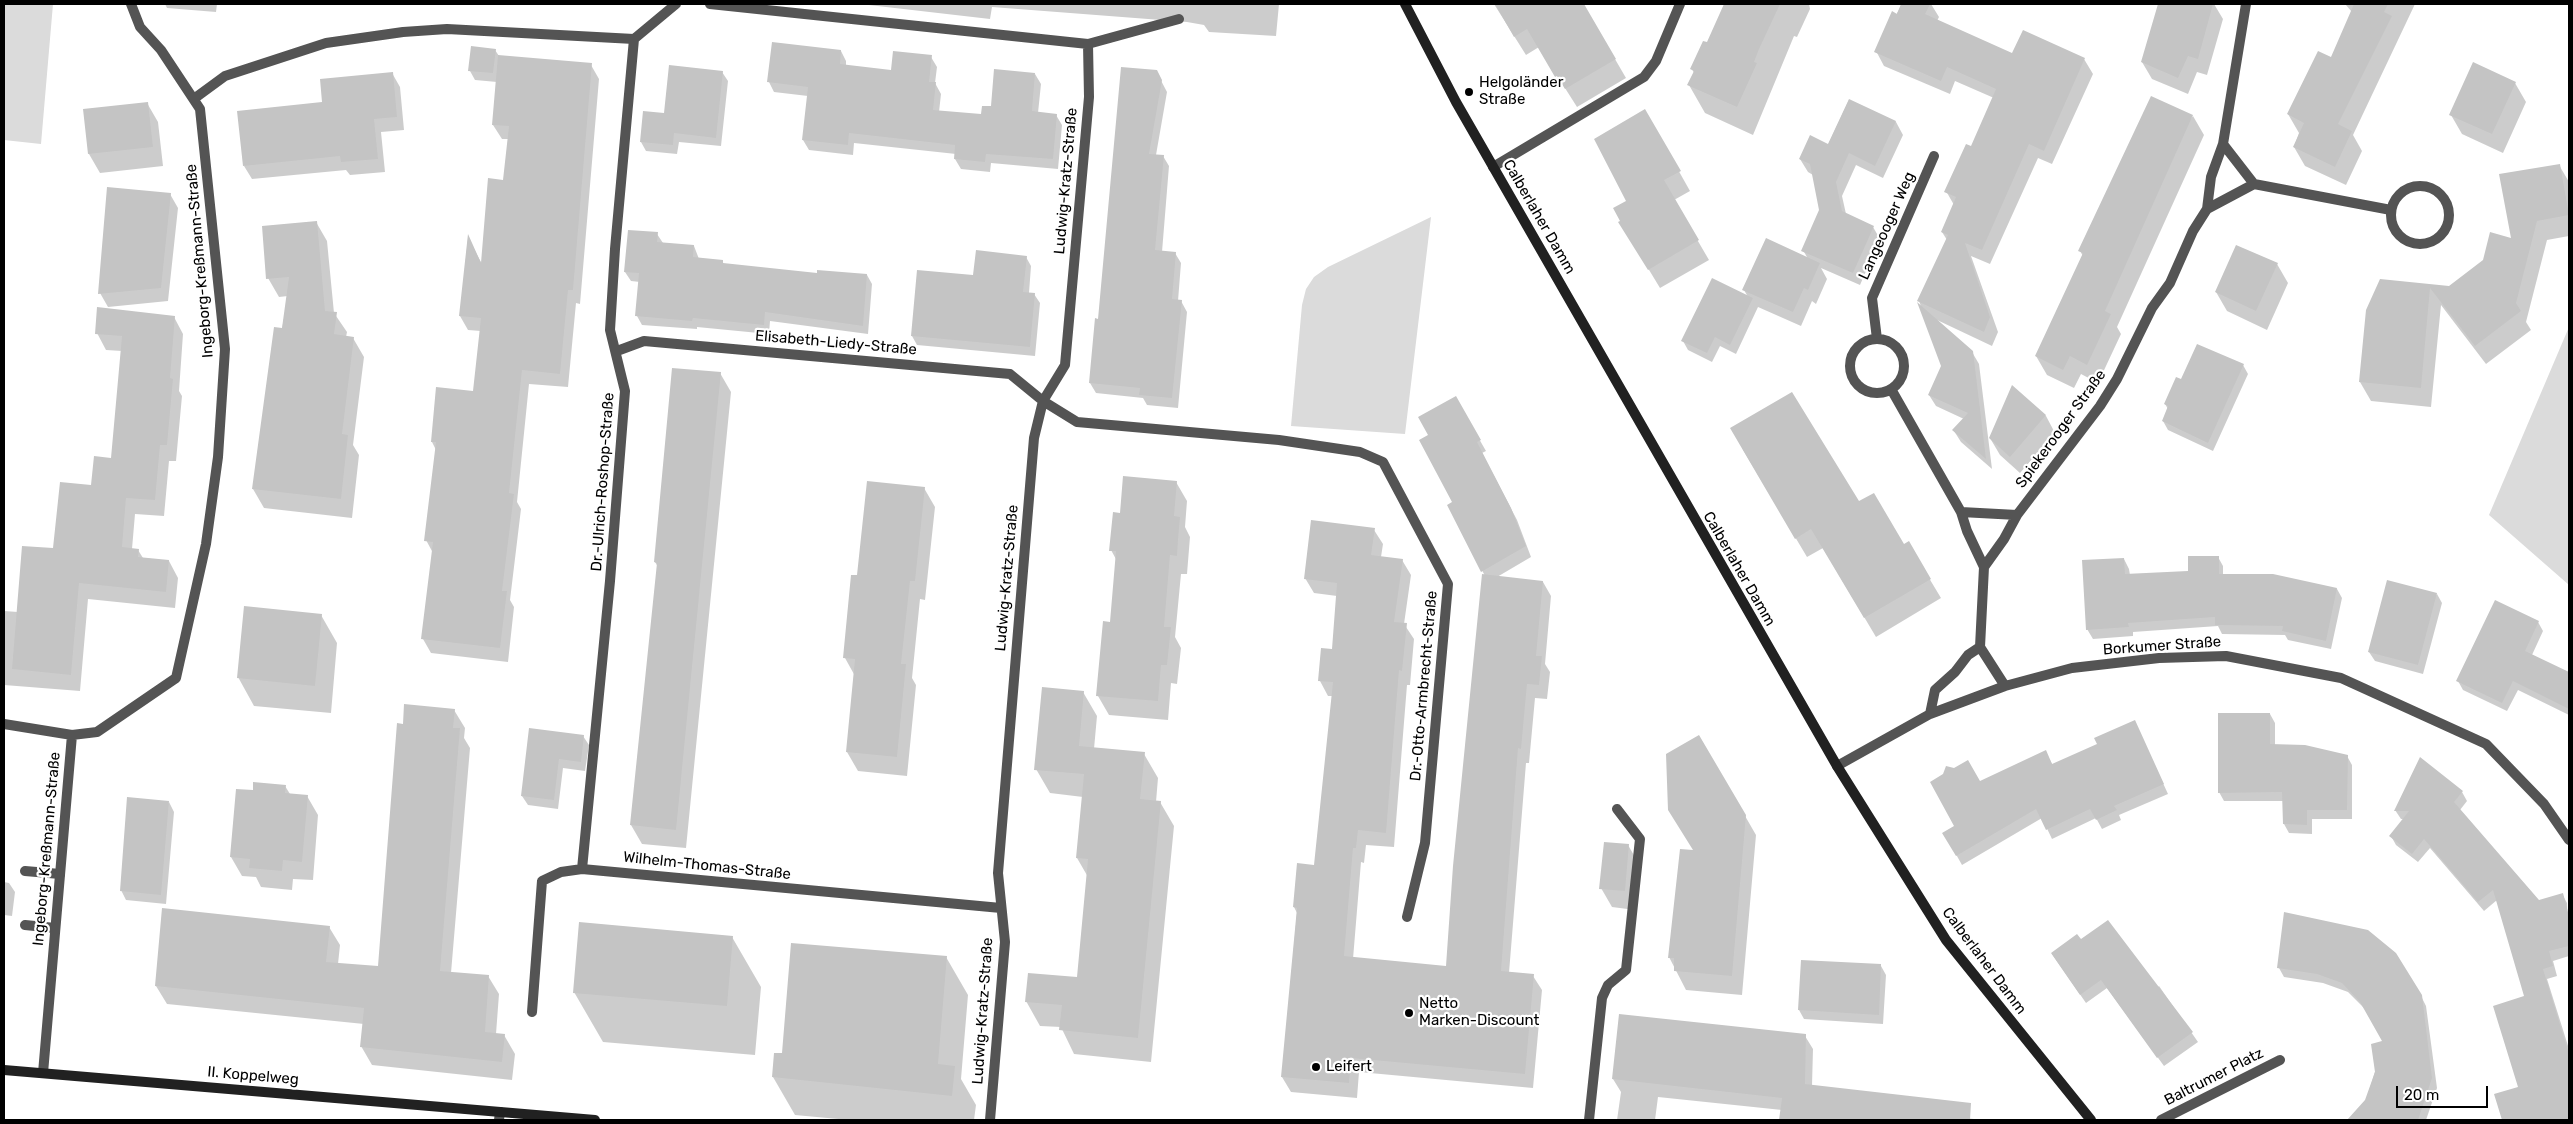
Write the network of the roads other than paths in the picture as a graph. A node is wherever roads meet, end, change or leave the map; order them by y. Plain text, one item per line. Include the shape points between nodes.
1 (131, 4) edge
2 (676, 4) edge
3 (710, 4) edge
4 (1405, 4) edge
5 (1680, 4) edge
6 (2246, 4) edge
7 (1179, 19) dead end
8 (634, 40) junction
9 (1088, 44) junction
10 (195, 98) junction
11 (2223, 144) junction
12 (1934, 156) dead end
13 (1493, 167) junction
14 (2254, 184) junction
15 (2207, 209) junction
16 (2391, 210) junction
17 (1876, 339) junction
18 (617, 351) junction
19 (1891, 389) junction
20 (1043, 401) junction
21 (1961, 512) junction
22 (2017, 515) junction
23 (1984, 567) junction
24 (1980, 647) junction
25 (2005, 686) junction
26 (1930, 714) junction
27 (4, 724) edge
28 (72, 735) junction
29 (1837, 766) junction
30 (1617, 809) dead end
31 (2569, 840) edge
32 (582, 869) junction
33 (25, 871) dead end
34 (60, 874) junction
35 (1001, 908) junction
36 (1407, 917) dead end
37 (25, 925) dead end
38 (55, 928) junction
39 (532, 1012) dead end
40 (2280, 1060) dead end
41 (4, 1070) edge
42 (44, 1074) junction
43 (500, 1116) edge
44 (595, 1120) edge
45 (990, 1120) edge
46 (1589, 1120) edge
47 (2091, 1120) edge
48 (2161, 1120) edge

1 - 10 street, Ingeborg-Kreßmann-Straße via 140,26
2 - 8 street
3 - 9 street
4 - 13 street, Calberlaher Damm
5 - 13 street via 1656,61 1644,77
6 - 11 street, Spiekerooger Straße
7 - 9 street
8 - 10 street via 447,30 403,32 326,43 226,76
8 - 18 street, Dr.-Ulrich-Roshop-Straße via 610,330
9 - 20 street, Ludwig-Kratz-Straße via 1089,97 1065,366
10 - 28 street, Ingeborg-Kreßmann-Straße via 200,109 225,349 218,457 206,544 176,678 97,732
11 - 14 street
11 - 15 street, Spiekerooger Straße via 2211,177
12 - 17 street, Langeooger Weg via 1872,298
13 - 29 street, Calberlaher Damm
14 - 15 street, Spiekerooger Straße
14 - 16 street
15 - 22 street, Spiekerooger Straße via 2117,379
16 - 16 street via 2401,192 2411,187 2432,188 2447,203 2448,224 2434,240 2412,243 2395,231
17 - 19 street via 1897,348 1903,359 1904,370
17 - 19 street via 1867,340 1852,354 1851,374 1855,382 1872,393
18 - 20 street, Elisabeth-Liedy-Straße via 644,341 1010,374
18 - 32 street, Dr.-Ulrich-Roshop-Straße via 625,391
19 - 21 street
20 - 35 street, Ludwig-Kratz-Straße via 1034,438 998,873
20 - 36 street, Dr.-Otto-Armbrecht-Straße via 1077,422 1279,440 1360,452 1383,462 1448,584 1424,843
21 - 22 street
21 - 23 street
22 - 23 street, Spiekerooger Straße
23 - 24 street
24 - 25 street
24 - 26 street via 1968,655 1935,690
25 - 26 street, Borkumer Straße
25 - 31 street, Borkumer Straße via 2072,668 2159,658 2226,656 2341,678 2486,744 2544,804
26 - 29 street, Borkumer Straße
27 - 28 street
28 - 34 street, Ingeborg-Kreßmann-Straße
29 - 47 street, Calberlaher Damm via 1946,940
30 - 46 street via 1640,839 1626,970 1608,985 1602,998
32 - 35 street, Wilhelm-Thomas-Straße
32 - 39 street, Wilhelm-Thomas-Straße via 561,872 542,880
33 - 34 street
34 - 38 street, Ingeborg-Kreßmann-Straße
35 - 45 street, Ludwig-Kratz-Straße via 1005,942
37 - 38 street
38 - 42 street, Ingeborg-Kreßmann-Straße
40 - 48 street, Baltrumer Platz
41 - 42 street, II. Koppelweg
42 - 43 street, II. Koppelweg
43 - 44 street, II. Koppelweg

